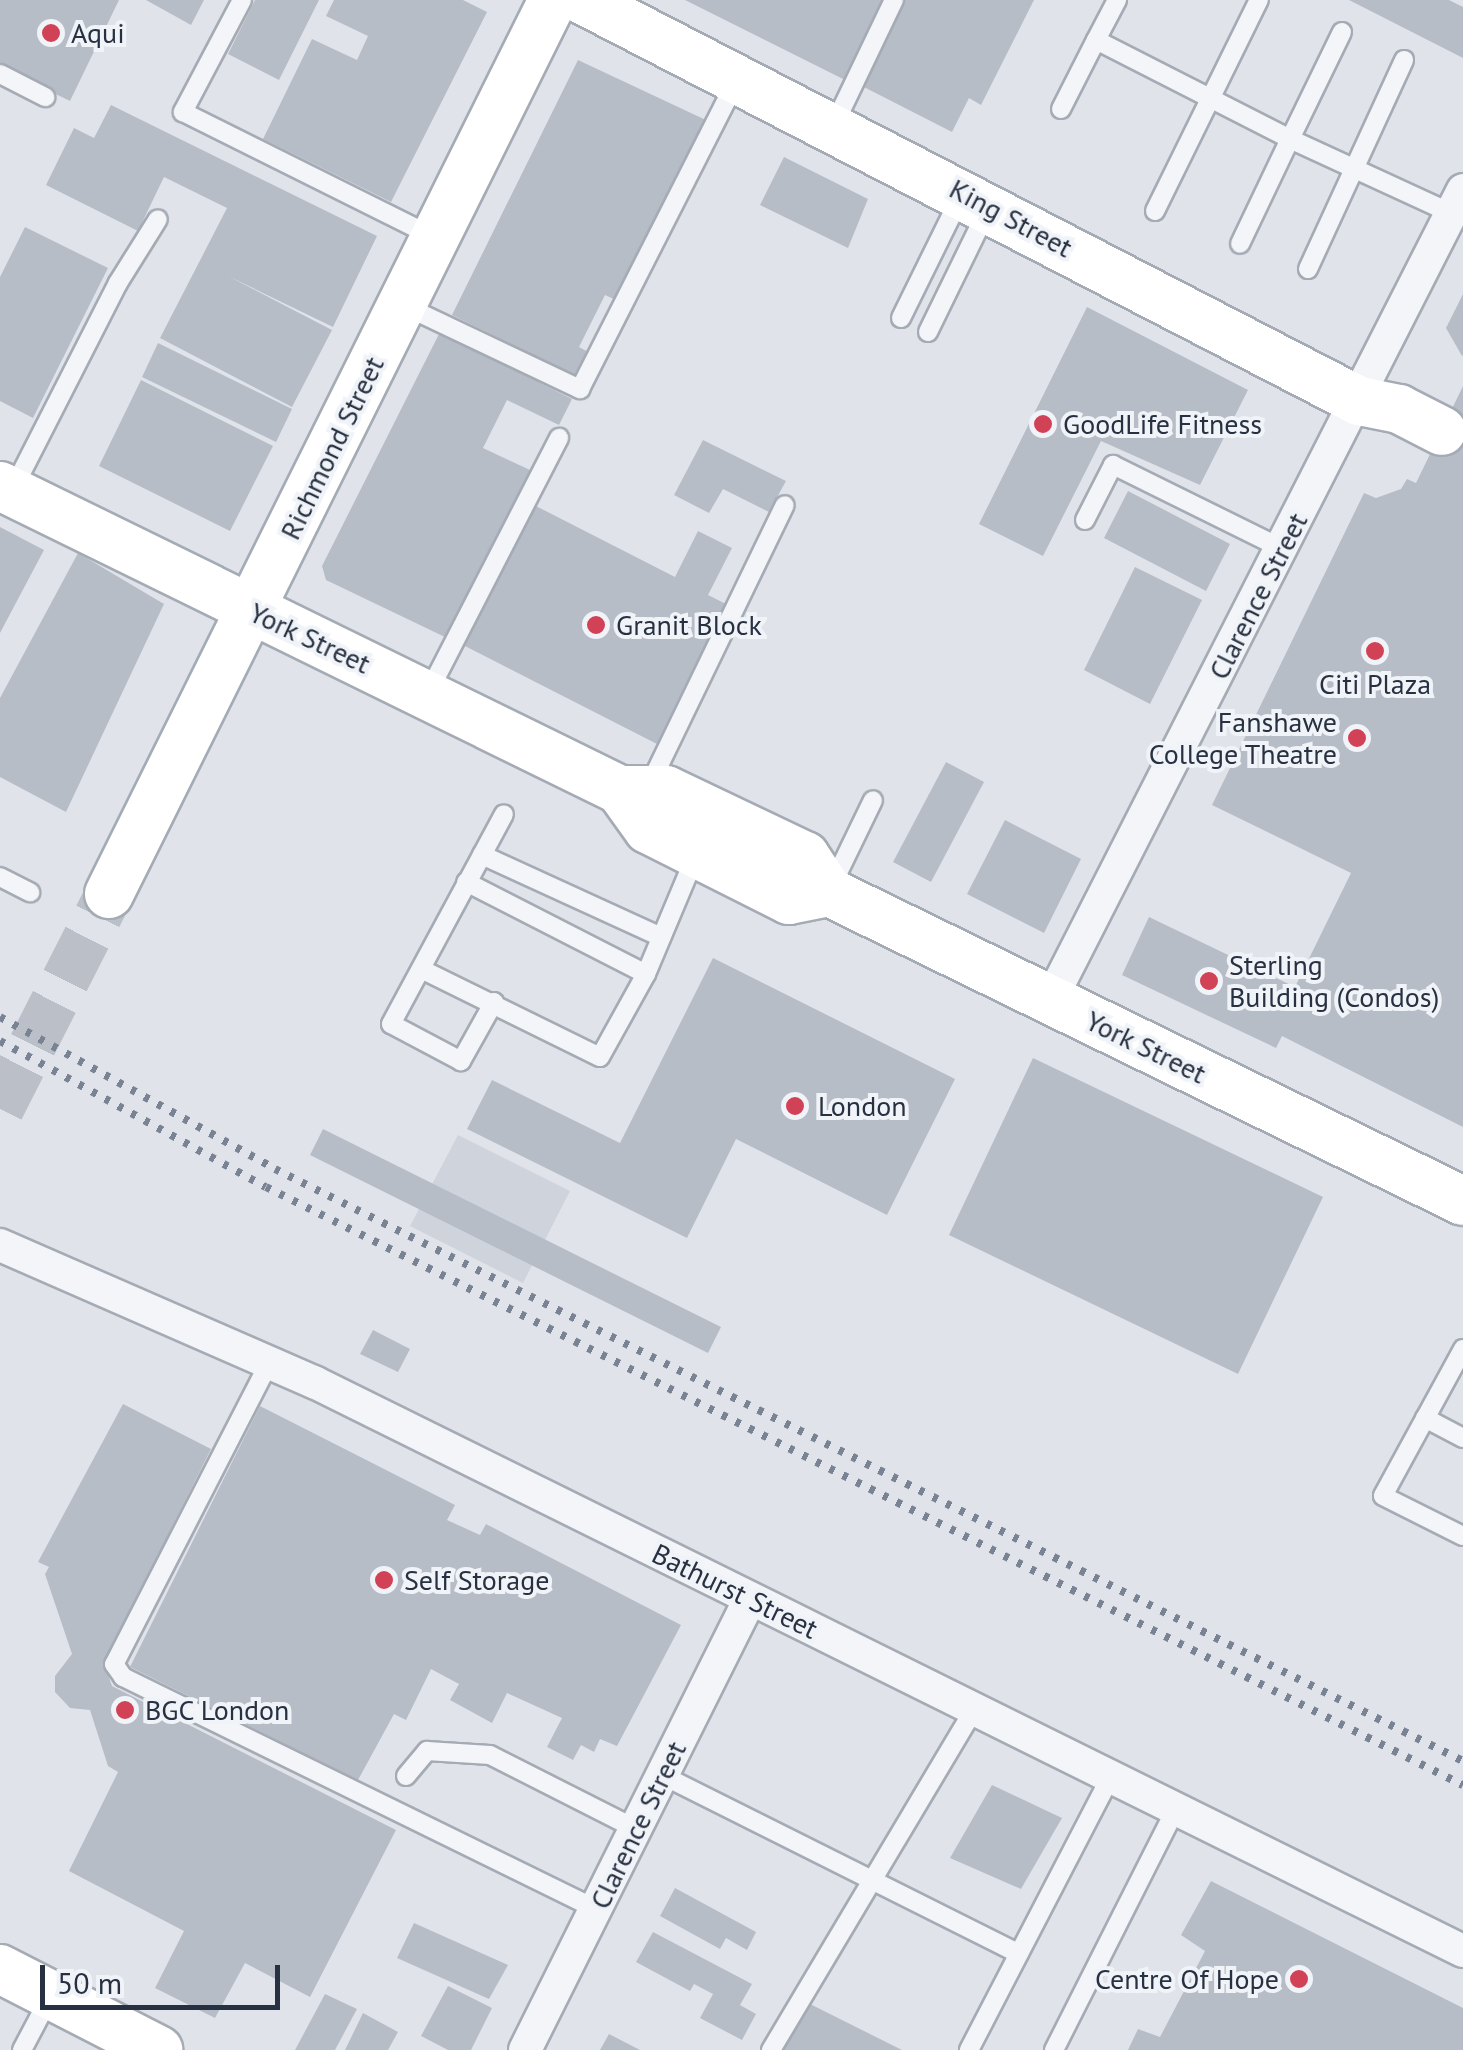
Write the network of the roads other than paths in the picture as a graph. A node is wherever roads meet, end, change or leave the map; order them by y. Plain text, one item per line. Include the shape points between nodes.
1 (242, 0) edge
2 (553, 0) edge
3 (582, 0) edge
4 (894, 0) edge
5 (1117, 0) edge
6 (1259, 0) edge
7 (1342, 32) dead end
8 (1096, 40) junction
9 (1404, 60) dead end
10 (0, 74) edge
11 (739, 76) junction
12 (45, 97) dead end
13 (1210, 99) junction
14 (1061, 109) dead end
15 (834, 125) junction
16 (1290, 140) junction
17 (1353, 169) junction
18 (976, 200) junction
19 (1457, 202) edge
20 (1155, 211) dead end
21 (158, 219) dead end
22 (435, 237) junction
23 (1240, 244) dead end
24 (1308, 268) dead end
25 (402, 304) junction
26 (901, 318) dead end
27 (928, 332) dead end
28 (1359, 401) junction
29 (1442, 431) dead end
30 (559, 438) dead end
31 (6, 489) edge
32 (786, 505) dead end
33 (1085, 520) dead end
34 (1283, 549) junction
35 (252, 610) junction
36 (428, 693) junction
37 (634, 790) junction
38 (873, 800) dead end
39 (504, 814) dead end
40 (482, 854) junction
41 (697, 854) junction
42 (0, 877) edge
43 (466, 882) junction
44 (30, 892) dead end
45 (829, 892) junction
46 (109, 894) tunnel mouth
47 (661, 937) junction
48 (421, 969) junction
49 (646, 974) junction
50 (1050, 1001) junction
51 (494, 1002) junction
52 (1463, 1202) edge
53 (0, 1245) edge
54 (1463, 1349) edge
55 (270, 1361) junction
56 (1426, 1418) junction
57 (1463, 1438) edge
58 (1463, 1536) edge
59 (750, 1599) junction
60 (974, 1708) junction
61 (662, 1775) junction
62 (406, 1776) dead end
63 (1111, 1776) junction
64 (1176, 1809) junction
65 (636, 1829) junction
66 (868, 1882) junction
67 (596, 1909) junction
68 (1463, 1950) edge
69 (1019, 1954) junction
70 (0, 1968) edge
71 (51, 1995) junction
72 (22, 2050) edge
73 (158, 2050) edge
74 (525, 2050) edge
75 (771, 2050) edge
76 (969, 2050) edge
77 (1054, 2050) edge

1 - 22 lane via 183,112
2 - 22 main road, Richmond Street
3 - 11 main road, King Street
4 - 15 lane
5 - 8 lane
6 - 13 lane
7 - 16 lane
8 - 13 lane
8 - 14 lane
9 - 17 lane
10 - 12 lane
11 - 15 main road, King Street
11 - 25 lane via 580,389
13 - 16 lane
13 - 20 lane
15 - 18 main road, King Street
16 - 17 lane
16 - 23 lane
17 - 19 lane
17 - 24 lane
18 - 26 lane
18 - 27 lane
18 - 28 main road, King Street
19 - 28 street, Clarence Street
21 - 31 lane
22 - 25 main road, Richmond Street
25 - 35 main road, Richmond Street
28 - 29 main road, King Street via 1398,409
28 - 34 street, Clarence Street
30 - 36 lane
31 - 35 main road, York Street
32 - 37 lane
33 - 34 lane via 1113,464
34 - 50 street, Clarence Street
35 - 36 main road, York Street
35 - 46 main road, Richmond Street
36 - 37 main road, York Street
37 - 41 main road, York Street via 648,829
37 - 45 main road, York Street via 666,790 805,856
38 - 45 lane
39 - 40 lane
40 - 43 lane
40 - 47 lane
41 - 45 main road, York Street via 788,900
41 - 47 lane
42 - 44 lane
43 - 48 lane
43 - 49 lane
45 - 50 main road, York Street
47 - 49 lane
48 - 51 lane
48 - 51 lane via 391,1024 461,1061
49 - 51 lane via 600,1057
50 - 52 main road, York Street
53 - 55 street, Bathurst Street
54 - 56 lane
55 - 59 street, Bathurst Street
55 - 67 lane via 114,1664 123,1677
56 - 57 lane
56 - 58 lane via 1383,1496
59 - 60 street, Bathurst Street
59 - 61 street, Clarence Street
60 - 63 street, Bathurst Street
60 - 66 lane
61 - 65 street, Clarence Street
61 - 66 lane
62 - 65 lane via 427,1751 490,1755
63 - 64 street, Bathurst Street
63 - 69 lane
64 - 68 street, Bathurst Street
64 - 77 lane
65 - 67 street, Clarence Street
66 - 69 lane
66 - 75 lane
67 - 74 street, Clarence Street
69 - 76 lane
70 - 71 main road
71 - 72 lane
71 - 73 main road

